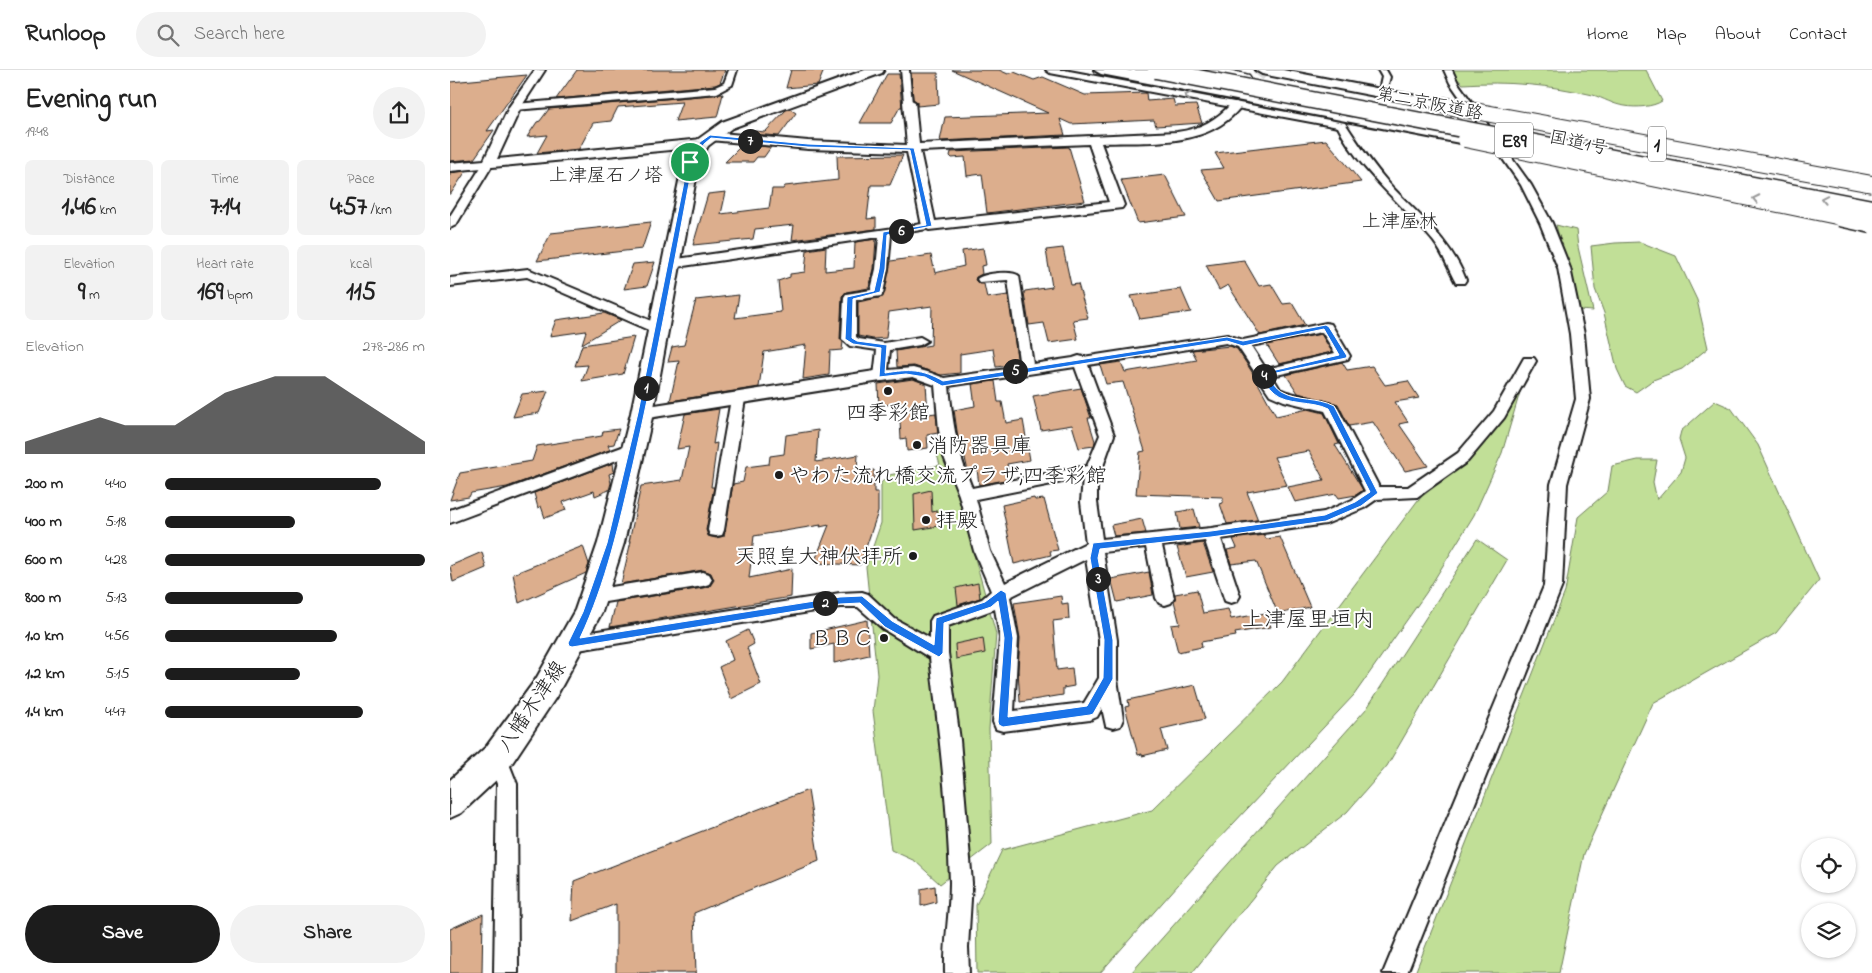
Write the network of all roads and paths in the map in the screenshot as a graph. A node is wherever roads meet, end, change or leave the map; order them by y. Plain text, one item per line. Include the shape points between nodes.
1 (540, 70) edge
2 (733, 70) edge
3 (877, 70) edge
4 (905, 70) edge
5 (1050, 70) edge
6 (1101, 70) edge
7 (1138, 70) edge
8 (1156, 70) edge
9 (1203, 70) edge
10 (1262, 70) edge
11 (1382, 70) edge
12 (1448, 70) edge
13 (1214, 76) edge
14 (1244, 78) junction
15 (1384, 86) dead end
16 (909, 102) joint
17 (1236, 105) junction
18 (515, 107) junction
19 (706, 140) junction
20 (1094, 140) junction
21 (913, 149) junction
22 (488, 164) junction
23 (450, 167) edge
24 (1872, 184) edge
25 (1872, 195) edge
26 (1872, 208) edge
27 (1872, 223) edge
28 (450, 226) edge
29 (929, 226) junction
30 (885, 233) junction
31 (670, 264) junction
32 (983, 279) dead end
33 (1460, 280) dead end
34 (450, 282) edge
35 (658, 329) junction
36 (920, 341) dead end
37 (1243, 344) junction
38 (884, 346) junction
39 (1079, 360) junction
40 (1529, 361) dead end
41 (1027, 370) junction
42 (1262, 374) junction
43 (881, 376) junction
44 (942, 384) junction
45 (738, 399) junction
46 (642, 413) junction
47 (633, 448) junction
48 (1095, 470) junction
49 (1374, 493) junction
50 (967, 495) junction
51 (450, 517) edge
52 (716, 530) dead end
53 (1211, 534) junction
54 (1153, 540) junction
55 (1096, 546) junction
56 (703, 579) dead end
57 (1001, 593) junction
58 (1231, 596) dead end
59 (593, 597) junction
60 (1165, 598) dead end
61 (572, 643) junction
62 (939, 653) junction
63 (1108, 679) junction
64 (1113, 720) dead end
65 (497, 758) junction
66 (450, 802) edge
67 (506, 973) edge
68 (956, 973) edge
69 (1395, 973) edge

1 - 18 street
2 - 18 street via 728,85 717,90
3 - 19 main road, 八幡木津線 via 752,114 727,125
4 - 16 street
17 -> 5 street
27 -> 6 highway, 国道1号 / 1, bridge via 1465,139
7 - 13 highway, bridge
8 - 13 highway, 第二京阪道路 / E89, bridge
9 - 14 highway, 第二京阪道路 / E89
10 - 24 highway, 国道1号 / 1, bridge
11 - 15 street via 1386,77
12 - 69 street via 1526,185 1546,223 1566,278 1578,334 1583,399 1559,484 1553,586
13 - 14 highway
26 -> 13 highway, 第二京阪道路 / E89, bridge
14 - 25 highway, 第二京阪道路 / E89
16 - 21 street
17 - 20 street via 1217,124 1198,133
17 - 33 street via 1342,125 1358,153 1439,239
18 - 22 street
19 - 21 street
19 - 22 street
19 - 31 main road, 八幡木津線 via 690,162
20 - 21 street
20 - 29 street via 1118,205
21 - 29 street
22 - 23 street
22 - 28 street
29 - 30 street
30 - 31 street
30 - 38 street via 877,292 850,297 849,339 855,343
31 - 35 main road, 八幡木津線
32 - 41 street via 1013,276
34 - 35 street via 528,273
35 - 46 main road, 八幡木津線
36 - 38 street
37 - 39 street via 1227,339
37 - 42 street
37 - 42 street via 1326,327 1343,356
38 - 43 street
39 - 41 street
39 - 48 street via 1107,435
40 - 49 street via 1499,414 1463,457 1411,493
41 - 44 street
42 - 49 street via 1282,396 1322,403 1331,408
43 - 44 street via 906,372 927,375
43 - 45 street
44 - 50 street via 952,457
45 - 46 street
45 - 52 street
46 - 47 main road, 八幡木津線
47 - 51 street
47 - 59 main road, 八幡木津線 via 611,543
48 - 50 street
48 - 55 street via 1090,482 1090,497
49 - 53 street via 1326,518
50 - 57 street via 982,551
53 - 54 street
53 - 58 street
54 - 55 street
54 - 60 street
55 - 57 street
55 - 63 street via 1094,558 1108,640
56 - 59 street
57 - 62 street via 988,604 939,621
57 - 63 street via 1008,638 1003,722 1090,711
59 - 61 main road, 八幡木津線
61 - 62 street via 862,599 889,624
61 - 65 main road, 八幡木津線 via 546,688
62 - 68 street via 950,740 961,883
63 - 64 street
65 - 66 main road, 八幡木津線
65 - 67 street via 507,784

